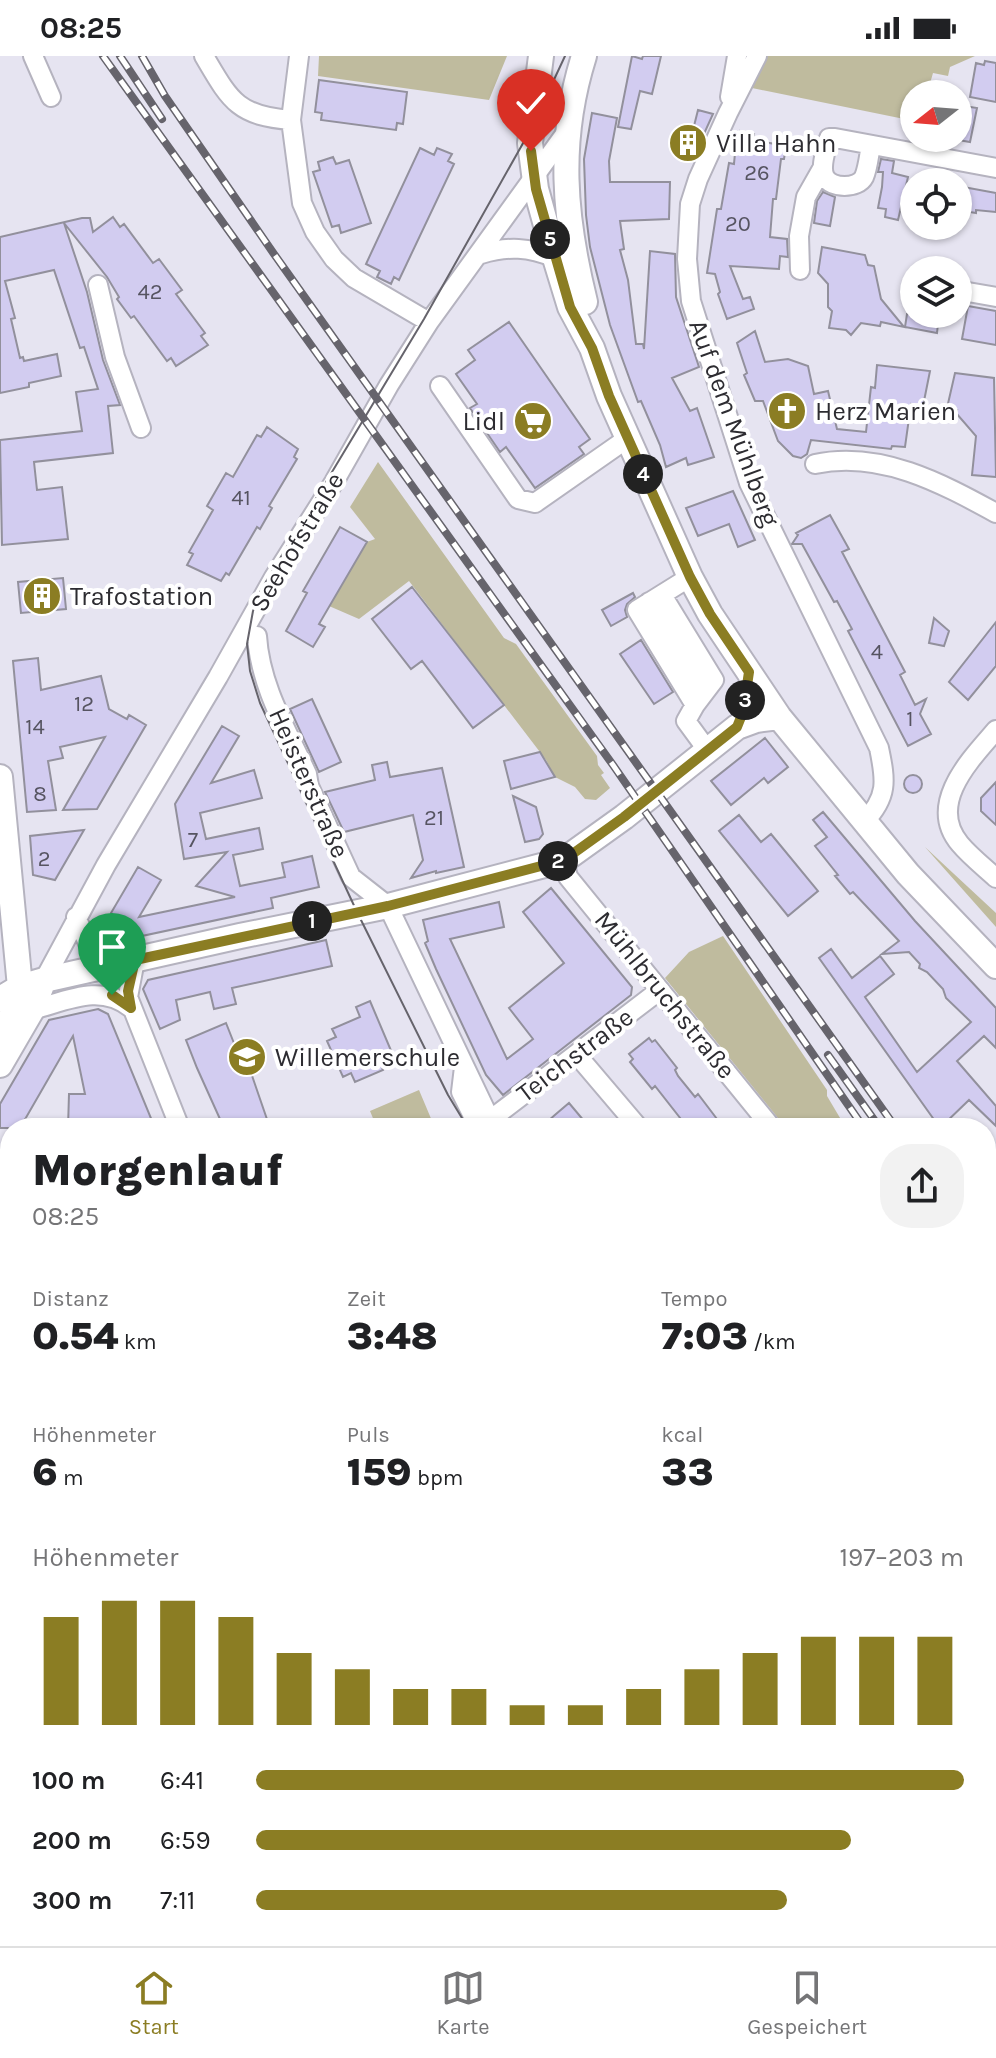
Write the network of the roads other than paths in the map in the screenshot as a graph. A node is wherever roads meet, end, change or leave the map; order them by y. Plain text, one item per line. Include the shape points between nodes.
1 (33, 56) edge
2 (204, 56) edge
3 (299, 56) edge
4 (541, 56) edge
5 (584, 56) edge
6 (737, 56) edge
7 (757, 56) edge
8 (51, 97) dead end
9 (728, 113) junction
10 (291, 120) junction
11 (569, 127) junction
12 (871, 145) junction
13 (823, 167) junction
14 (996, 168) edge
15 (534, 177) junction
16 (481, 254) junction
17 (555, 258) junction
18 (800, 270) dead end
19 (98, 285) dead end
20 (972, 293) edge
21 (996, 297) edge
22 (429, 322) junction
23 (592, 348) junction
24 (440, 386) dead end
25 (141, 428) dead end
26 (628, 438) junction
27 (815, 464) dead end
28 (996, 513) edge
29 (690, 577) junction
30 (656, 598) junction
31 (257, 636) dead end
32 (749, 672) junction
33 (700, 698) junction
34 (779, 717) junction
35 (737, 727) junction
36 (996, 730) edge
37 (708, 751) junction
38 (0, 777) edge
39 (864, 822) junction
40 (564, 860) junction
41 (996, 878) edge
42 (388, 906) junction
43 (76, 917) junction
44 (124, 962) junction
45 (996, 966) edge
46 (44, 980) junction
47 (660, 990) junction
48 (10, 993) edge
49 (131, 1008) junction
50 (32, 1010) junction
51 (0, 1033) edge
52 (577, 1055) junction
53 (0, 1065) edge
54 (176, 1118) edge
55 (485, 1118) edge
56 (497, 1118) edge
57 (631, 1118) edge
58 (764, 1118) edge

1 - 8 street
2 - 10 street via 236,103 265,118
3 - 10 street
4 - 15 main road via 531,129
5 - 11 main road
6 - 9 street
7 - 9 street, Auf dem Mühlberg
9 - 39 street, Auf dem Mühlberg via 690,204 691,301 749,483 879,748 884,777 879,806
10 - 22 street via 302,203 315,232 354,278
11 - 15 street, Seehofstraße
11 - 23 main road via 570,240
12 - 13 street via 829,138
12 - 13 street via 859,183 830,182
12 - 14 street
13 - 18 street via 806,197
15 - 16 street, Seehofstraße
15 - 17 main road
16 - 17 street via 520,247
16 - 22 street, Seehofstraße
17 - 23 main road via 570,307
19 - 25 street via 115,357
20 - 21 street
22 - 43 street, Seehofstraße
23 - 26 main road
24 - 26 street via 518,499 535,503
26 - 29 main road
27 - 28 street via 887,463
29 - 30 street
29 - 32 main road
30 - 33 street via 714,680
30 - 33 street via 637,610
31 - 42 street, Heisterstraße via 269,691 351,877
32 - 34 main road
32 - 35 main road
33 - 37 street via 686,721
34 - 35 main road
34 - 39 main road
35 - 37 main road
36 - 41 street via 956,779 949,811 958,842
37 - 40 main road
38 - 48 main road
39 - 45 main road
40 - 42 main road
40 - 47 street, Mühlbruchstraße via 568,877
42 - 44 main road
42 - 55 street, Heisterstraße
43 - 44 street via 88,943
43 - 46 street, Seehofstraße
44 - 46 main road
44 - 49 street
46 - 48 main road
46 - 50 main road, Seehofstraße
47 - 52 street, Teichstraße
47 - 58 street, Mühlbruchstraße
48 - 51 main road via 12,1015
49 - 50 street via 101,993
49 - 54 street
50 - 53 main road, Seehofstraße
52 - 56 street, Teichstraße
52 - 57 street

